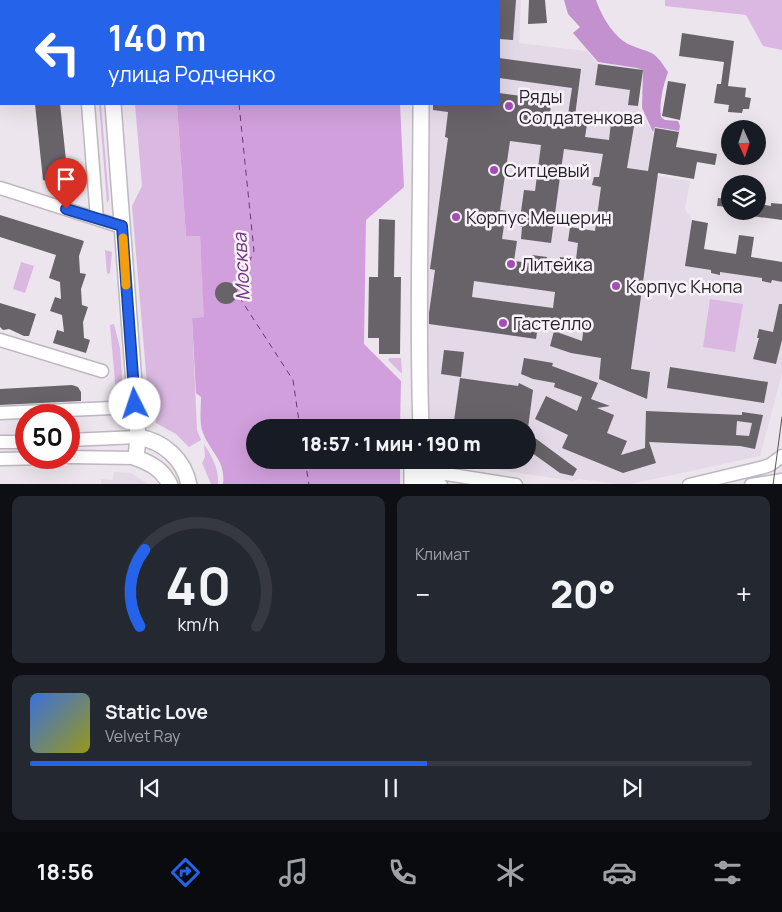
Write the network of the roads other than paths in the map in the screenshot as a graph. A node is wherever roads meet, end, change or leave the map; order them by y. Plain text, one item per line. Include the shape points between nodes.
1 (88, 105) edge
2 (113, 105) edge
3 (413, 105) edge
4 (421, 105) edge
5 (0, 188) edge
6 (97, 219) junction
7 (122, 226) junction
8 (0, 340) edge
9 (102, 371) dead end
10 (112, 408) dead end
11 (0, 413) edge
12 (411, 419) edge
13 (421, 419) edge
14 (138, 437) junction
15 (80, 440) edge
16 (0, 442) edge
17 (15, 442) edge
18 (782, 456) edge
19 (80, 457) edge
20 (136, 458) junction
21 (0, 459) edge
22 (15, 459) edge
23 (418, 474) edge
24 (782, 480) edge
25 (170, 484) edge
26 (189, 484) edge
27 (442, 484) edge
28 (516, 484) edge
29 (689, 484) edge
30 (752, 484) edge

1 - 6 street
2 - 7 main road
3 - 12 main road
4 - 13 main road via 418,300
5 - 6 street
6 - 7 street
7 - 14 main road
8 - 9 street
10 - 11 street
14 - 15 street
14 - 20 main road
14 - 26 main road via 171,452
16 - 17 street
18 - 29 street via 764,467
19 - 20 street
20 - 25 main road via 152,464
21 - 22 street
23 - 27 street
23 - 28 street
24 - 30 street

